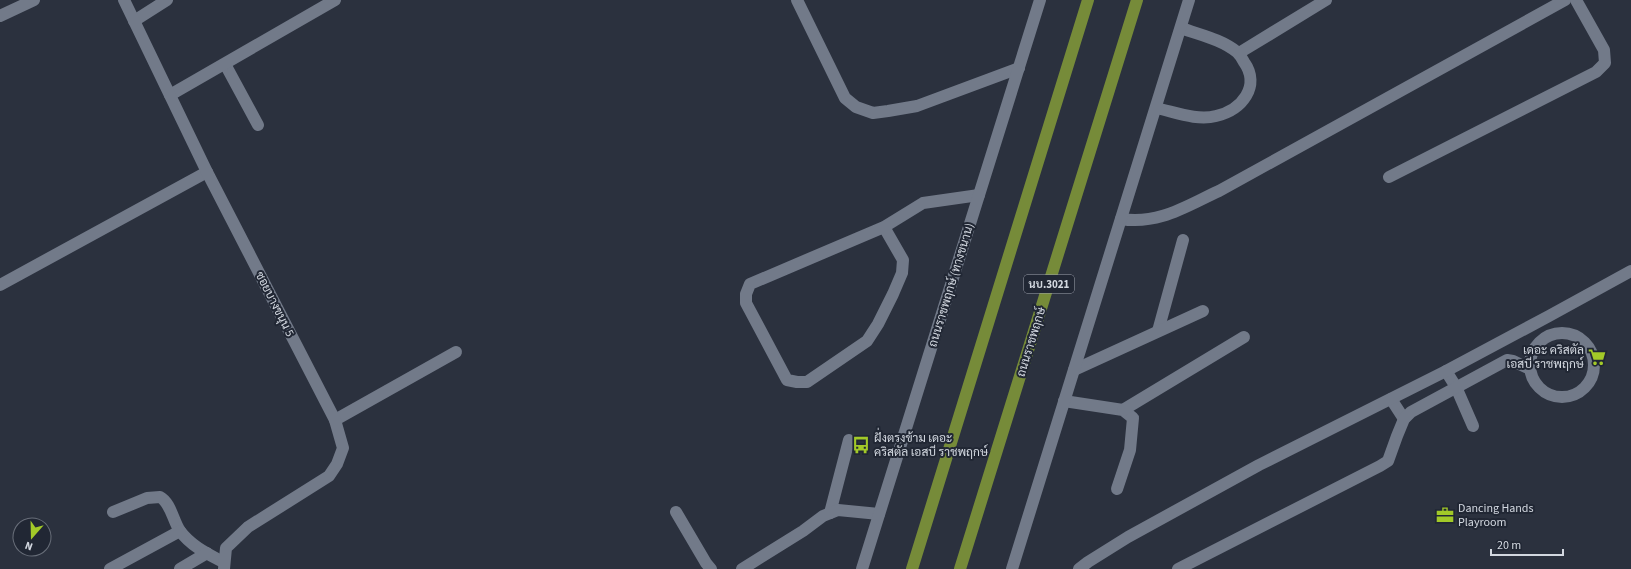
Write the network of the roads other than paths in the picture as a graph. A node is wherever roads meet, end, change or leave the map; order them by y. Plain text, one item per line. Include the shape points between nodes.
1 (34, 0) edge
2 (124, 0) edge
3 (167, 0) edge
4 (335, 0) edge
5 (798, 0) edge
6 (1040, 0) edge
7 (1137, 0) edge
8 (1189, 0) edge
9 (1326, 0) edge
10 (1565, 0) edge
11 (1576, 0) edge
12 (1087, 2) edge
13 (0, 16) edge
14 (134, 21) junction
15 (1181, 28) junction
16 (1239, 53) junction
17 (225, 64) junction
18 (1019, 68) junction
19 (170, 95) junction
20 (1156, 108) junction
21 (258, 125) dead end
22 (207, 172) junction
23 (1389, 177) dead end
24 (979, 195) junction
25 (1121, 219) junction
26 (884, 227) junction
27 (1183, 240) dead end
28 (1631, 271) edge
29 (0, 285) edge
30 (1204, 311) dead end
31 (1549, 316) junction
32 (1158, 332) junction
33 (1558, 333) junction
34 (1244, 337) dead end
35 (456, 352) dead end
36 (1530, 369) junction
37 (1074, 370) junction
38 (1446, 371) junction
39 (1456, 387) junction
40 (1390, 399) junction
41 (1064, 401) junction
42 (1123, 410) junction
43 (1404, 419) junction
44 (335, 420) junction
45 (1473, 426) dead end
46 (849, 440) dead end
47 (1117, 489) dead end
48 (113, 512) dead end
49 (676, 512) dead end
50 (830, 513) junction
51 (879, 514) junction
52 (180, 531) junction
53 (207, 553) junction
54 (224, 565) edge
55 (110, 569) edge
56 (180, 569) edge
57 (711, 569) edge
58 (742, 569) edge
59 (862, 569) edge
60 (912, 569) edge
61 (960, 569) edge
62 (1012, 569) edge
63 (1079, 569) edge
64 (1178, 569) edge

1 - 13 street
2 - 14 street, ซอยบางขนุน 5
3 - 14 street
4 - 17 street
5 - 18 street via 845,98 856,107 873,114 917,106
6 - 18 street, ถนนราชพฤกษ์ (ทางขนาน)
7 - 61 main road, ถนนราชพฤกษ์ / นบ.3021
8 - 15 street
9 - 16 street
10 - 25 street via 1219,191 1166,216 1136,221
11 - 23 street via 1604,50 1605,63 1596,72
12 - 60 main road
14 - 19 street, ซอยบางขนุน 5
15 - 16 street via 1225,43
15 - 20 street
16 - 20 street via 1248,67 1252,80 1242,102 1217,116 1201,118
17 - 19 street
17 - 21 street
18 - 24 street, ถนนราชพฤกษ์ (ทางขนาน)
19 - 22 street, ซอยบางขนุน 5
20 - 25 street
22 - 29 street
22 - 44 street, ซอยบางขนุน 5
24 - 26 street via 924,203
24 - 51 street, ถนนราชพฤกษ์ (ทางขนาน)
25 - 37 street
26 - 26 street via 750,284 746,302 788,380 807,382 867,341 878,324 902,273 903,260
27 - 32 street
28 - 31 street
30 - 32 street
31 - 33 street
31 - 38 street
32 - 37 street
33 - 36 street via 1539,342 1530,359
33 - 36 street via 1578,336 1592,351 1595,360 1594,371 1585,389 1567,398 1547,394 1538,388
34 - 42 street
35 - 44 street
36 - 39 street via 1507,360
37 - 41 street
38 - 39 street
38 - 40 street
39 - 43 street via 1411,412
39 - 45 street
40 - 43 street
40 - 63 street via 1259,465 1128,537
41 - 42 street
41 - 62 street
42 - 47 street via 1133,418 1130,450
43 - 64 street via 1388,461
44 - 54 street, ซอยบางขนุน 5 via 343,448 329,476 248,527 226,548
46 - 50 street
48 - 52 street via 147,498 160,497 166,502
49 - 57 street
50 - 51 street via 838,510
50 - 58 street
51 - 59 street, ถนนราชพฤกษ์ (ทางขนาน)
52 - 53 street via 195,547
52 - 55 street
53 - 54 street
53 - 56 street

